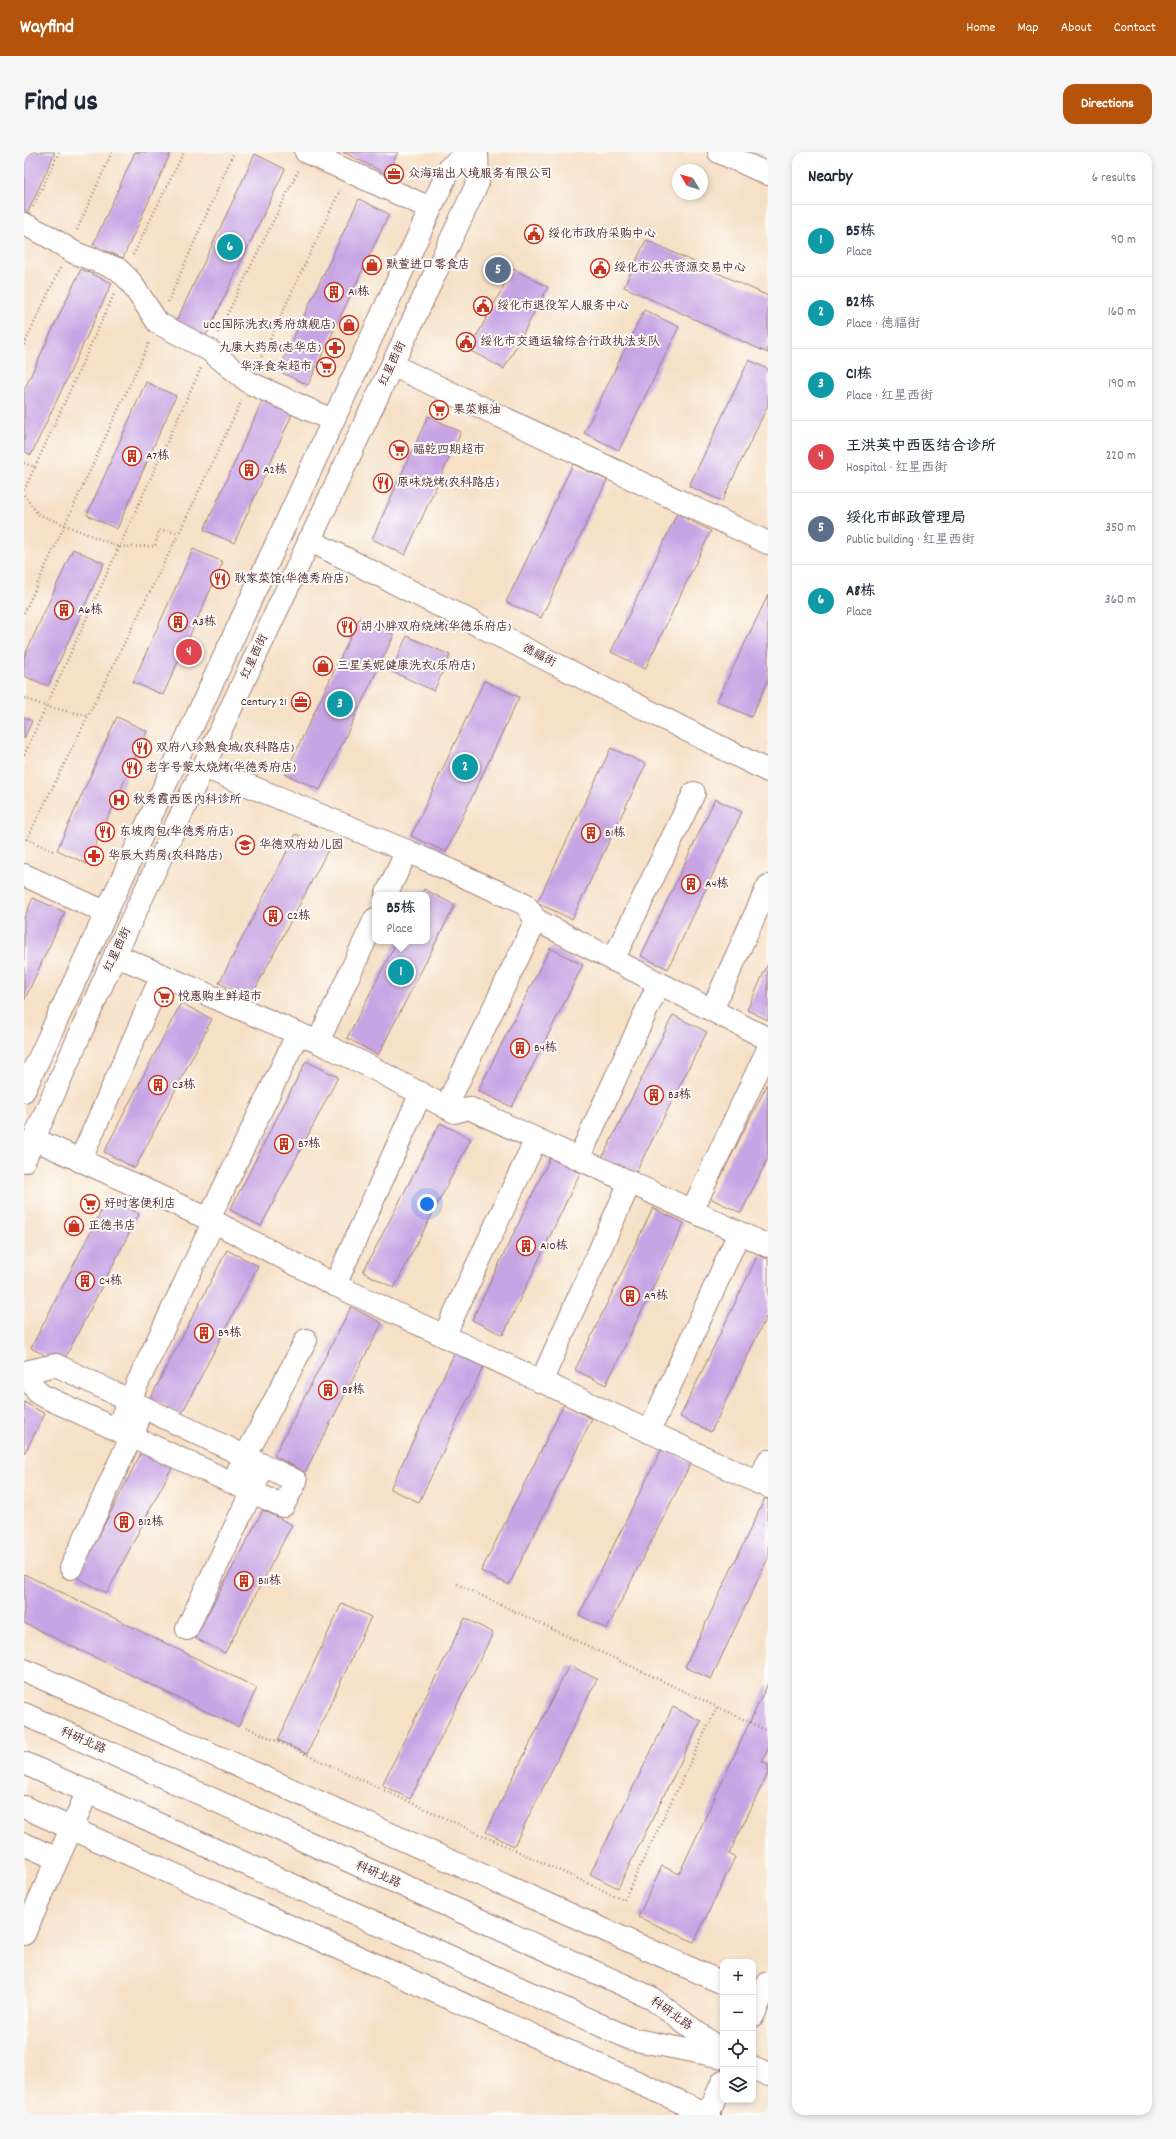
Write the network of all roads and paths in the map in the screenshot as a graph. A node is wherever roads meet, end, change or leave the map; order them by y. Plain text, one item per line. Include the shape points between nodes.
1 (59, 152) edge
2 (184, 152) edge
3 (234, 152) edge
4 (307, 152) edge
5 (471, 152) edge
6 (477, 152) edge
7 (719, 152) edge
8 (349, 171) junction
9 (768, 174) edge
10 (430, 208) junction
11 (24, 225) edge
12 (123, 274) junction
13 (158, 323) junction
14 (209, 350) junction
15 (392, 365) junction
16 (250, 383) junction
17 (332, 420) junction
18 (24, 463) edge
19 (35, 467) junction
20 (24, 490) edge
21 (24, 496) edge
22 (65, 525) junction
23 (282, 528) junction
24 (179, 533) junction
25 (309, 540) junction
26 (768, 543) edge
27 (119, 547) junction
28 (24, 613) edge
29 (24, 698) edge
30 (45, 706) junction
31 (89, 716) junction
32 (24, 756) edge
33 (204, 767) junction
34 (768, 771) edge
35 (694, 793) dead end
36 (53, 851) dead end
37 (406, 851) junction
38 (24, 875) edge
39 (768, 886) edge
40 (387, 892) edge
41 (103, 918) junction
42 (536, 920) junction
43 (372, 925) edge
44 (125, 934) junction
45 (115, 955) junction
46 (613, 960) junction
47 (162, 975) junction
48 (659, 983) junction
49 (712, 1010) junction
50 (298, 1033) junction
51 (768, 1039) edge
52 (318, 1042) junction
53 (768, 1049) edge
54 (24, 1091) edge
55 (421, 1093) junction
56 (446, 1107) junction
57 (34, 1139) junction
58 (536, 1139) junction
59 (579, 1158) junction
60 (24, 1161) edge
61 (80, 1161) junction
62 (630, 1182) junction
63 (692, 1211) junction
64 (212, 1220) junction
65 (739, 1233) junction
66 (768, 1246) edge
67 (335, 1285) junction
68 (444, 1336) junction
69 (306, 1340) dead end
70 (24, 1372) edge
71 (541, 1382) junction
72 (136, 1405) junction
73 (649, 1432) junction
74 (124, 1433) junction
75 (768, 1461) edge
76 (254, 1462) junction
77 (763, 1485) edge
78 (242, 1487) junction
79 (71, 1568) dead end
80 (457, 1584) dead end
81 (187, 1629) dead end
82 (24, 1670) edge
83 (717, 1707) junction
84 (24, 1714) edge
85 (246, 1727) dead end
86 (768, 1731) edge
87 (24, 1763) edge
88 (88, 1792) junction
89 (24, 1807) edge
90 (72, 1828) junction
91 (24, 1844) edge
92 (57, 1859) junction
93 (24, 1934) edge
94 (720, 1982) edge
95 (720, 2050) edge
96 (720, 2056) edge
97 (756, 2069) edge
98 (768, 2075) edge
99 (720, 2088) edge
100 (709, 2115) edge

1 - 11 path
2 - 12 path
3 - 13 path
4 - 8 main road
4 - 14 path
5 - 10 main road via 450,167
6 - 15 main road, 红星西街 via 478,182
7 - 9 main road
8 - 10 main road
8 - 16 path
10 - 17 main road
11 - 12 main road via 75,253 106,263
12 - 13 main road
12 - 19 path
13 - 14 main road
13 - 22 path
14 - 16 main road
14 - 27 path
15 - 25 main road, 红星西街
15 - 26 main road
16 - 17 main road
16 - 24 path
17 - 23 main road
18 - 19 path
19 - 20 path
21 - 22 path via 38,514
22 - 27 path
22 - 28 path
23 - 25 main road, 德福街
23 - 41 main road
24 - 27 path via 159,530 155,546
24 - 31 path
25 - 33 main road, 红星西街
25 - 34 main road, 德福街
27 - 30 path
29 - 30 path
30 - 31 path
30 - 32 path
31 - 36 path via 27,839
33 - 37 main road
33 - 44 main road, 红星西街
35 - 46 main road
37 - 40 main road
37 - 42 main road via 526,904
38 - 41 main road
39 - 49 main road
41 - 44 main road
41 - 54 main road
42 - 46 main road
42 - 56 main road
43 - 52 main road
44 - 45 main road, 红星西街
45 - 47 main road
45 - 57 main road, 红星西街
46 - 48 main road
47 - 50 main road
47 - 61 main road
48 - 49 main road
48 - 59 main road
49 - 51 main road
50 - 52 main road
50 - 64 main road
52 - 55 main road
53 - 63 main road
55 - 56 main road
55 - 67 main road
56 - 58 main road via 455,1112 469,1108
57 - 60 main road, 红星西街
57 - 61 main road
58 - 59 main road
58 - 68 main road
59 - 62 main road
61 - 64 main road
62 - 63 main road
62 - 71 main road
63 - 65 main road
64 - 67 main road
64 - 72 main road
65 - 66 main road
65 - 73 main road
67 - 68 main road
68 - 71 main road
69 - 76 main road
70 - 72 main road via 56,1366
70 - 74 main road via 39,1394
71 - 73 main road
72 - 74 main road
72 - 76 main road
73 - 77 main road
74 - 78 main road
74 - 79 main road
75 - 77 main road
76 - 78 main road
76 - 78 main road via 296,1481 283,1506
78 - 81 main road
80 - 83 path
82 - 94 main road
83 - 85 path via 624,1900
83 - 86 path
84 - 95 main road, 科研北路 via 650,1998
87 - 88 main road, 科研北路
88 - 90 main road
88 - 96 main road, 科研北路 via 631,2039
89 - 90 main road
90 - 92 main road
90 - 100 main road
91 - 92 main road
92 - 93 main road
97 - 98 main road
99 - 100 main road

